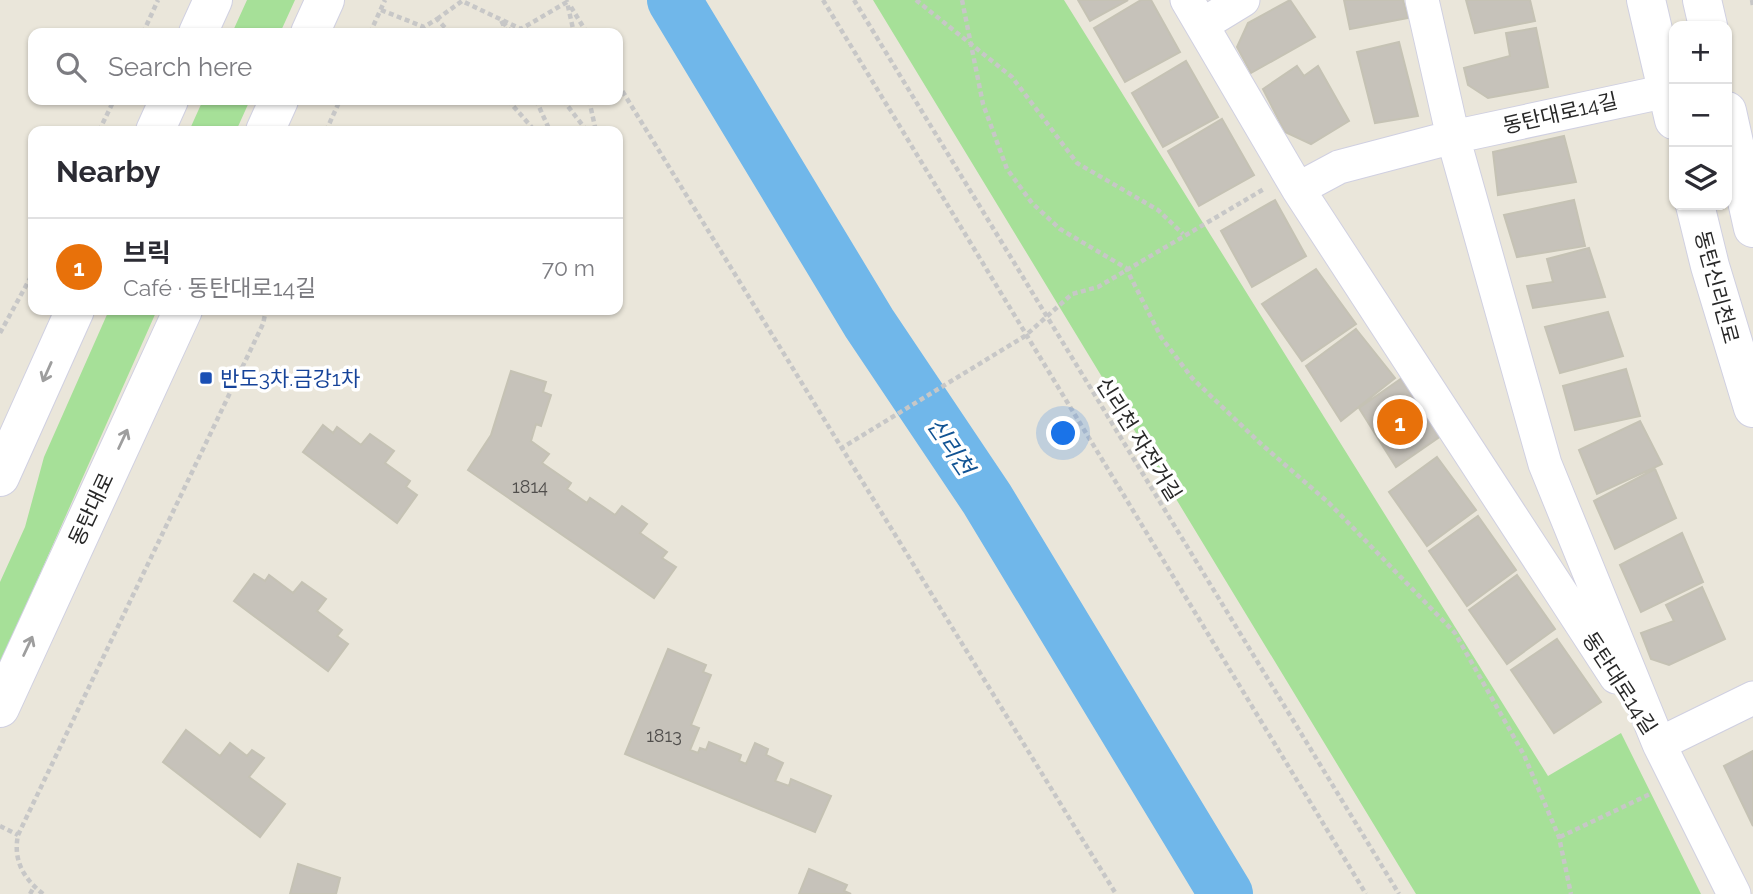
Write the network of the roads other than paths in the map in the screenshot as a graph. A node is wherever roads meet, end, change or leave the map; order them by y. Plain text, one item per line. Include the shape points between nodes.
1 (213, 0) edge
2 (325, 0) edge
3 (1243, 0) edge
4 (1422, 0) edge
5 (1646, 0) edge
6 (1702, 0) edge
7 (1195, 13) edge
8 (1707, 21) edge
9 (200, 28) edge
10 (312, 28) edge
11 (1669, 97) edge
12 (167, 105) edge
13 (277, 105) edge
14 (1669, 105) edge
15 (157, 126) edge
16 (267, 126) edge
17 (1732, 134) edge
18 (1453, 137) junction
19 (1298, 189) junction
20 (1696, 210) edge
21 (1753, 228) edge
22 (73, 315) edge
23 (181, 315) edge
24 (1753, 408) edge
25 (0, 477) edge
26 (1753, 698) edge
27 (0, 708) edge
28 (1659, 744) junction
29 (1734, 894) edge

1 - 9 main road
2 - 10 main road
3 - 7 street, 동탄대로14길
4 - 18 street, 동탄대로14길
5 - 11 main road
6 - 8 main road
7 - 19 street, 동탄대로14길
12 - 15 main road
13 - 16 main road
14 - 18 street, 동탄대로14길
17 - 21 main road
18 - 19 street, 동탄대로14길 via 1339,167
18 - 28 street, 동탄대로14길 via 1545,464
19 - 28 street, 동탄대로14길
20 - 24 main road, 동탄신리천로
22 -> 25 main road
27 -> 23 main road, 동탄대로
26 - 28 street
28 - 29 street

